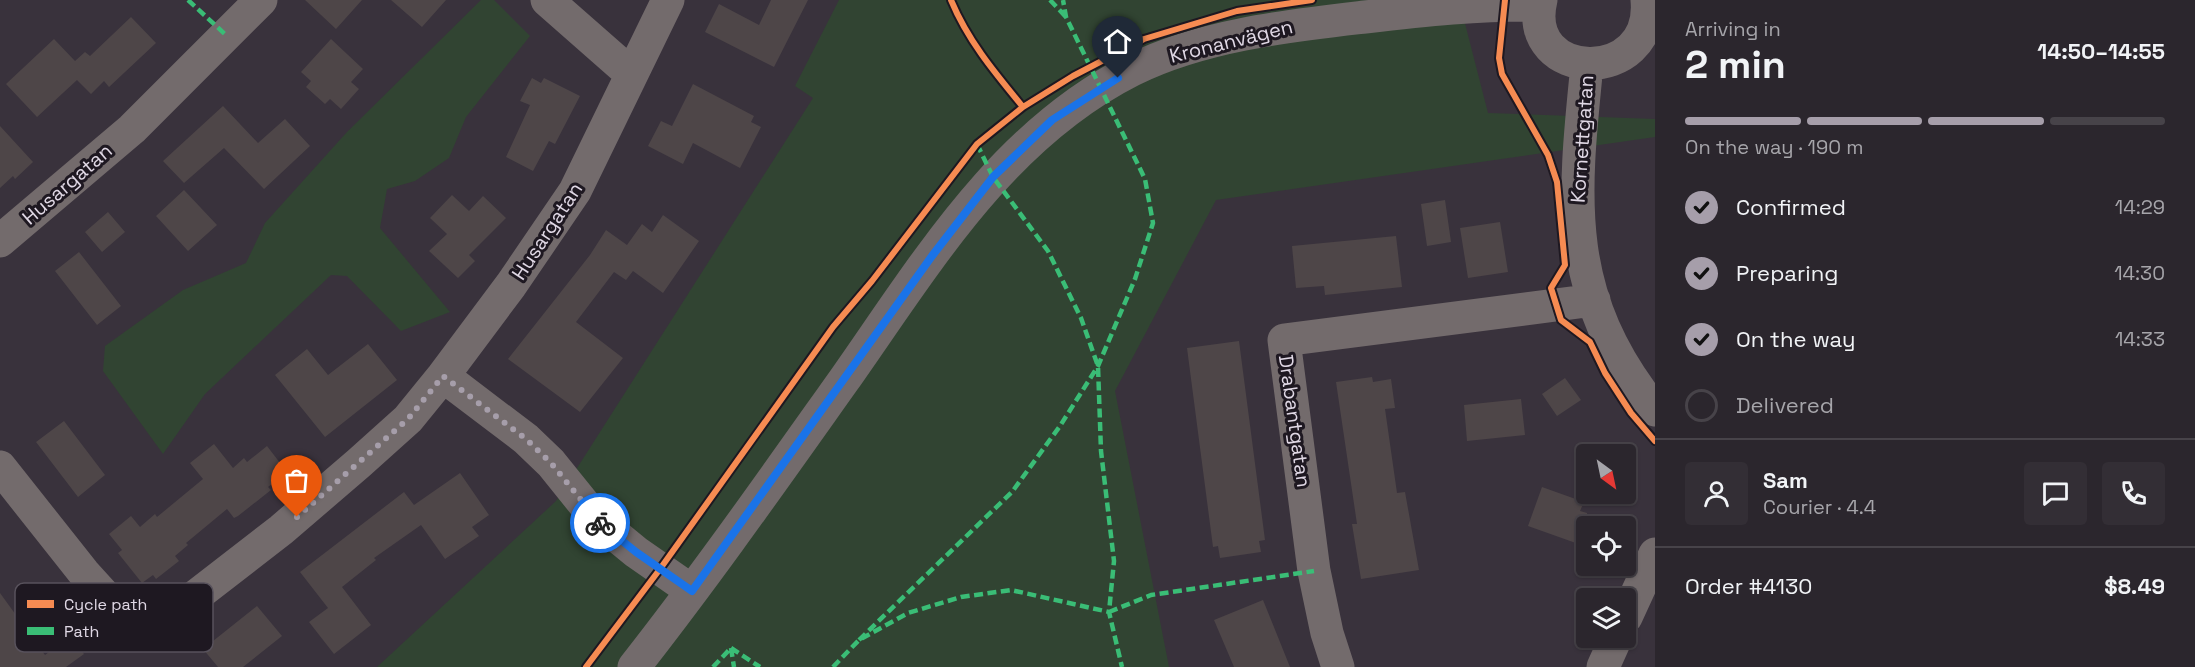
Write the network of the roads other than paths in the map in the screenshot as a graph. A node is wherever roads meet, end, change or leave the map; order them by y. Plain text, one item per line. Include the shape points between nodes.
1 (261, 0) edge
2 (547, 0) edge
3 (668, 0) edge
4 (1540, 2) edge
5 (1650, 13) edge
6 (1587, 65) junction
7 (630, 73) junction
8 (0, 241) edge
9 (1594, 300) junction
10 (443, 376) junction
11 (1655, 410) edge
12 (0, 466) edge
13 (1655, 554) edge
14 (93, 583) edge
15 (212, 583) edge
16 (692, 591) junction
17 (1636, 595) edge
18 (1611, 648) edge
19 (634, 667) edge
20 (1338, 667) edge
21 (1602, 667) edge

1 - 8 street, Husargatan via 132,129
2 - 7 street
3 - 7 street, Husargatan
4 - 6 street via 1542,27 1554,48
4 - 16 street, Kronanvägen via 1303,24 1221,40 1180,50 1132,70 1052,120 998,172 950,231
5 - 6 street via 1640,40 1622,57
6 - 9 street, Kornettgatan via 1576,163 1577,224
7 - 10 street, Husargatan via 559,217
9 - 11 street, Kornettgatan via 1622,363
9 - 20 street, Drabantgatan via 1284,340 1314,571
10 - 15 street, Husargatan via 408,419 281,530
10 - 16 street via 526,439 597,520
12 - 14 street, Husargatan
13 - 17 street
16 - 19 street, Kronanvägen
18 - 21 street

